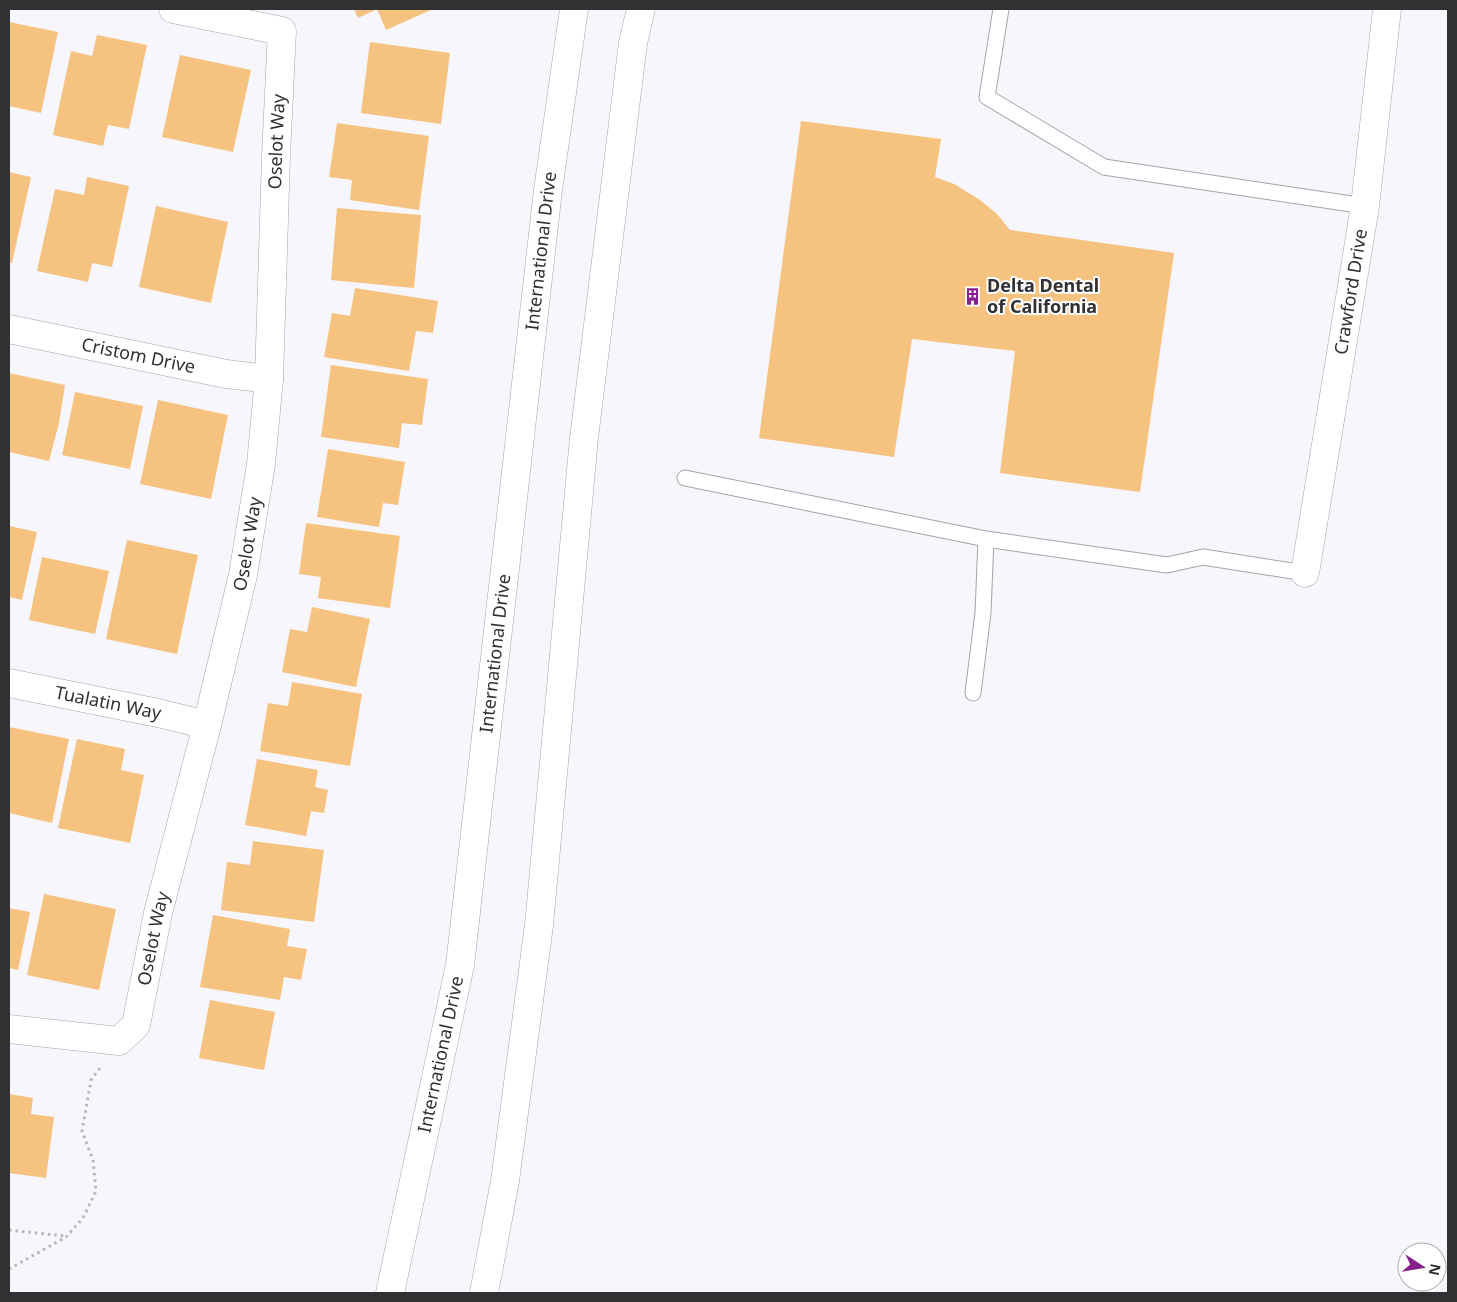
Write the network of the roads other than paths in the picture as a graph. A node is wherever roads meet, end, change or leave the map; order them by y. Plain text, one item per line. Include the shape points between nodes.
1 (173, 9) edge
2 (574, 9) edge
3 (641, 9) edge
4 (1000, 9) edge
5 (1387, 9) edge
6 (1365, 206) junction
7 (9, 329) edge
8 (269, 379) junction
9 (685, 478) dead end
10 (986, 538) junction
11 (1305, 573) joint
12 (9, 682) edge
13 (973, 693) dead end
14 (207, 725) junction
15 (9, 1029) edge
16 (390, 1293) edge
17 (484, 1293) edge

1 - 8 main road, Oselot Way via 282,31
2 - 16 main road, International Drive via 548,190 460,965
3 - 17 main road via 632,43 584,438 539,925 505,1181
4 - 6 lane via 987,97 1104,168
5 - 6 main road, Crawford Drive
6 - 11 main road, Crawford Drive
7 - 8 main road, Cristom Drive via 226,374
8 - 14 main road, Oselot Way via 261,464 242,575
9 - 10 lane
10 - 11 lane via 1167,565 1203,557
10 - 13 lane via 983,613
12 - 14 main road, Tualatin Way
14 - 15 main road, Oselot Way via 158,913 136,1025 119,1041

